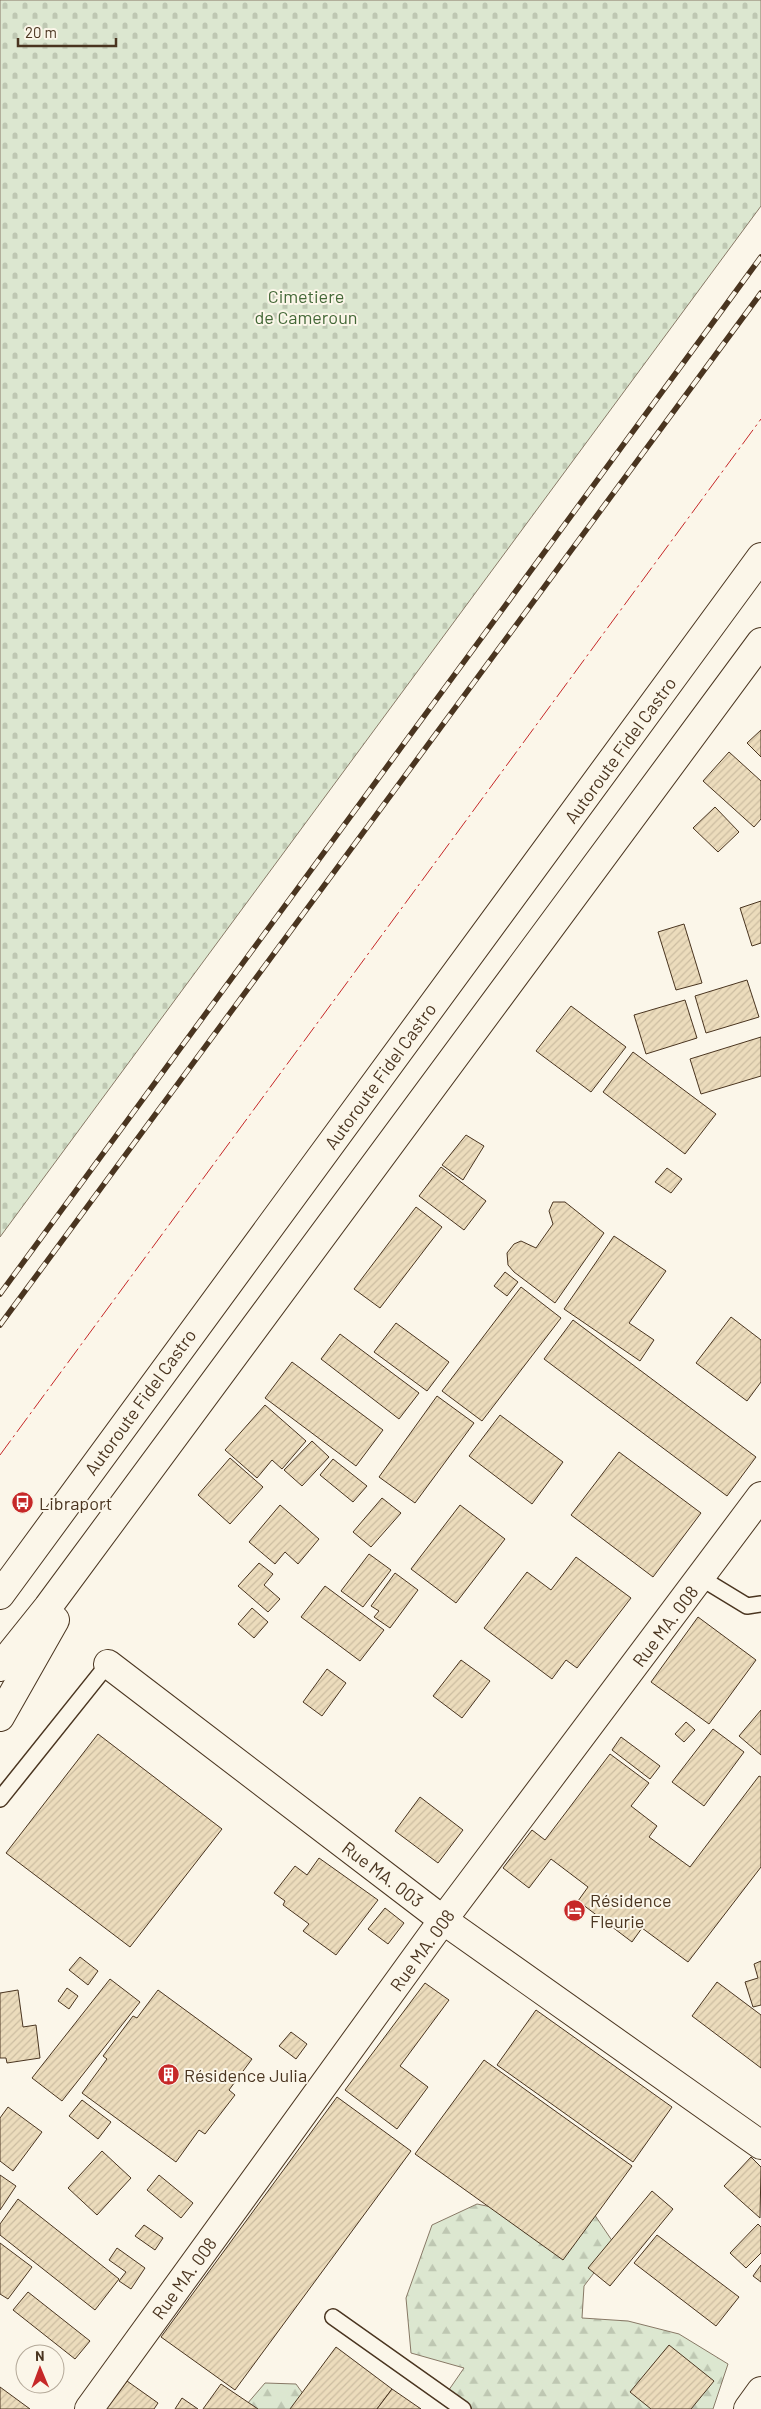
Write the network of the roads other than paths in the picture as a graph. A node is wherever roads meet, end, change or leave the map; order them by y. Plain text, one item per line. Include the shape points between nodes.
1 (761, 557) edge
2 (761, 642) edge
3 (761, 1496) edge
4 (114, 1517) junction
5 (701, 1578) junction
6 (0, 1595) edge
7 (761, 1604) edge
8 (108, 1664) joint
9 (0, 1667) edge
10 (0, 1717) edge
11 (0, 1800) edge
12 (443, 1920) junction
13 (761, 2145) edge
14 (333, 2317) dead end
15 (761, 2391) edge
16 (89, 2409) edge
17 (463, 2409) edge
18 (748, 2409) edge

1 - 6 main road, Autoroute Fidel Castro
2 - 4 main road
3 - 5 main road, Rue MA. 008
4 - 9 main road
4 - 10 main road
5 - 7 lane via 747,1606
5 - 12 main road, Rue MA. 008
8 - 11 lane
8 - 12 main road, Rue MA. 003
12 - 13 main road, Rue MA. 003
12 - 16 main road, Rue MA. 008
14 - 17 lane
15 - 18 main road

